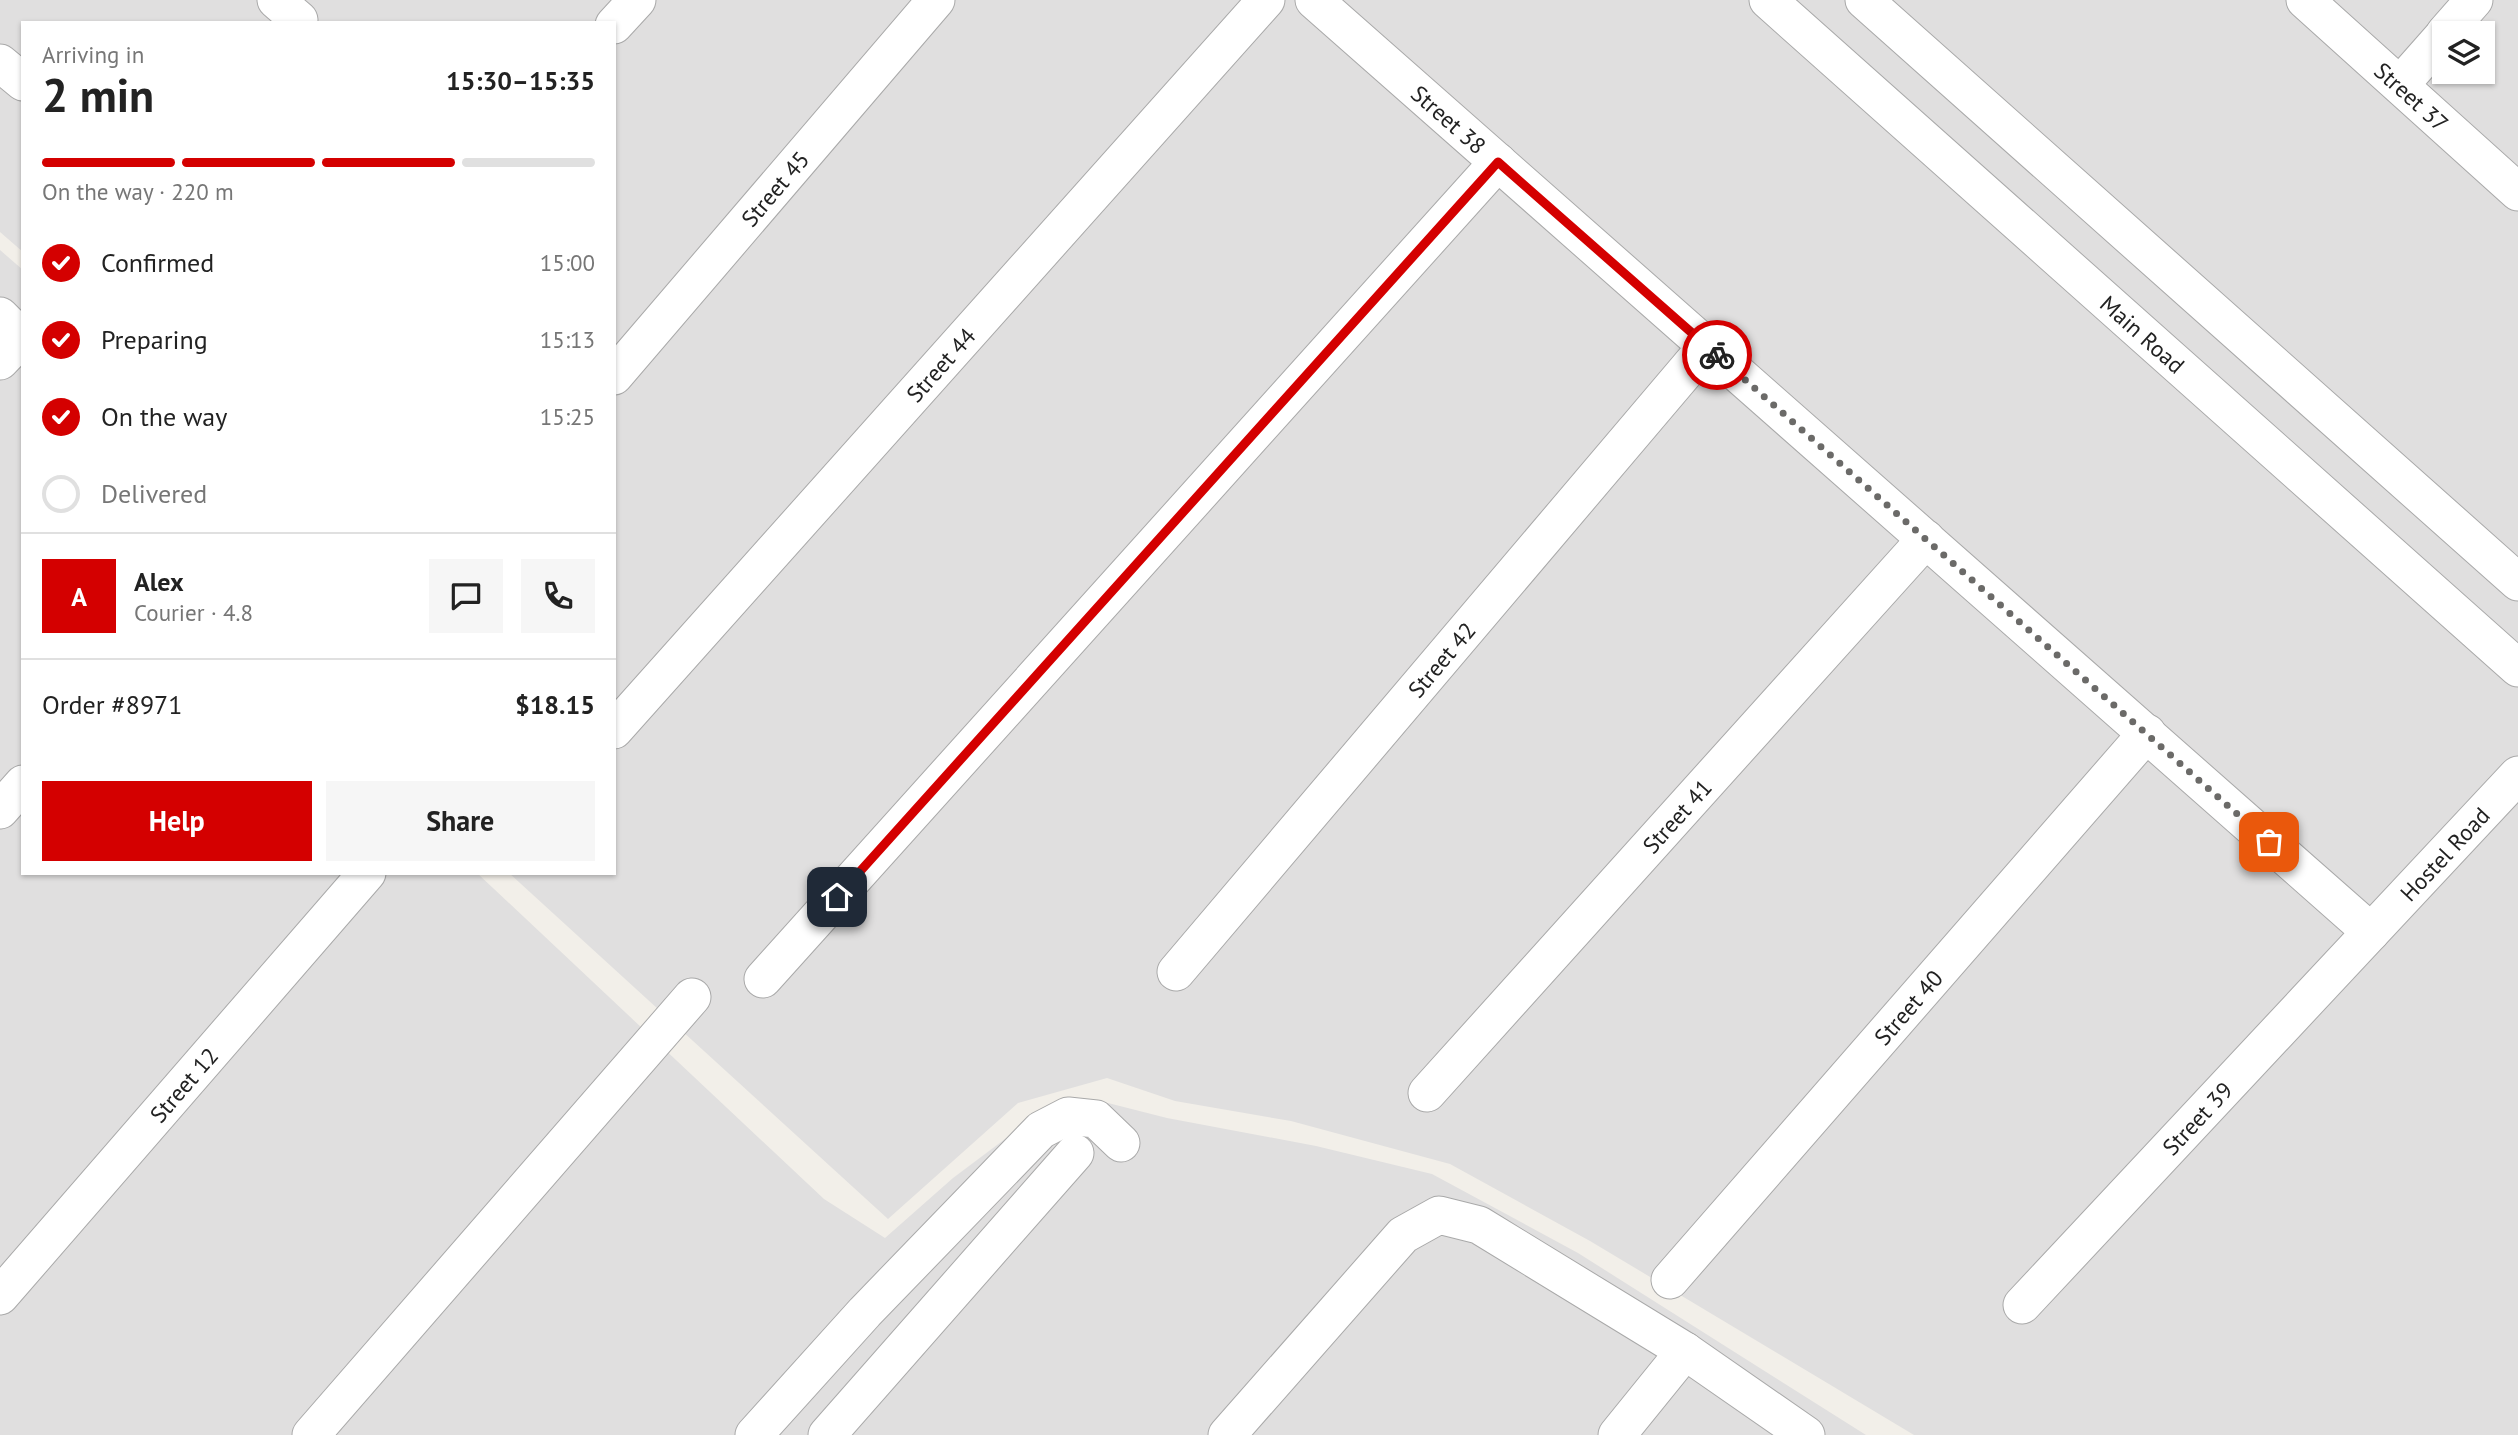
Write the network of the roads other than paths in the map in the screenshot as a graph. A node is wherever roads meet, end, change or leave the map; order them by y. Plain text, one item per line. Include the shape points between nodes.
1 (637, 0) edge
2 (936, 0) edge
3 (1266, 0) edge
4 (1314, 0) edge
5 (1768, 0) edge
6 (1864, 0) edge
7 (2305, 0) edge
8 (2474, 0) edge
9 (2456, 21) edge
10 (616, 23) edge
11 (2432, 49) edge
12 (0, 62) edge
13 (21, 80) edge
14 (2400, 85) junction
15 (1498, 162) junction
16 (2518, 192) edge
17 (0, 316) edge
18 (21, 337) edge
19 (21, 339) edge
20 (1707, 346) junction
21 (0, 361) edge
22 (616, 374) edge
23 (1926, 539) junction
24 (2518, 582) edge
25 (2518, 668) edge
26 (616, 728) edge
27 (2147, 733) junction
28 (2518, 775) edge
29 (21, 785) edge
30 (0, 810) edge
31 (365, 875) edge
32 (2371, 932) junction
33 (1176, 972) dead end
34 (763, 979) dead end
35 (692, 997) dead end
36 (1427, 1093) dead end
37 (1121, 1143) dead end
38 (1074, 1153) dead end
39 (1670, 1280) dead end
40 (0, 1296) edge
41 (2022, 1305) dead end
42 (865, 1312) junction
43 (901, 1350) junction
44 (1685, 1351) junction
45 (311, 1435) edge
46 (754, 1435) edge
47 (827, 1435) edge
48 (1227, 1435) edge
49 (1617, 1435) edge
50 (1806, 1435) edge

1 - 10 street
2 - 22 street, Street 45
3 - 26 street, Street 44
4 - 15 street, Street 38
5 - 25 street, Main Road
6 - 24 street
7 - 14 street, Street 37
8 - 9 street
11 - 14 street
12 - 13 street
14 - 16 street, Street 37
15 - 20 street, Street 38
15 - 34 street
17 - 18 street
19 - 21 street
20 - 23 street, Street 38
20 - 33 street, Street 42
23 - 27 street, Street 38
23 - 36 street, Street 41
27 - 32 street, Street 38
27 - 39 street, Street 40
28 - 32 street, Hostel Road
29 - 30 street
31 - 40 street, Street 12
32 - 41 street, Street 39
35 - 45 street
37 - 42 street via 1096,1119 1068,1116 1041,1130
38 - 43 street
42 - 43 street
42 - 46 street
43 - 47 street
44 - 48 street via 1479,1225 1439,1214 1403,1235
44 - 49 street
44 - 50 street

